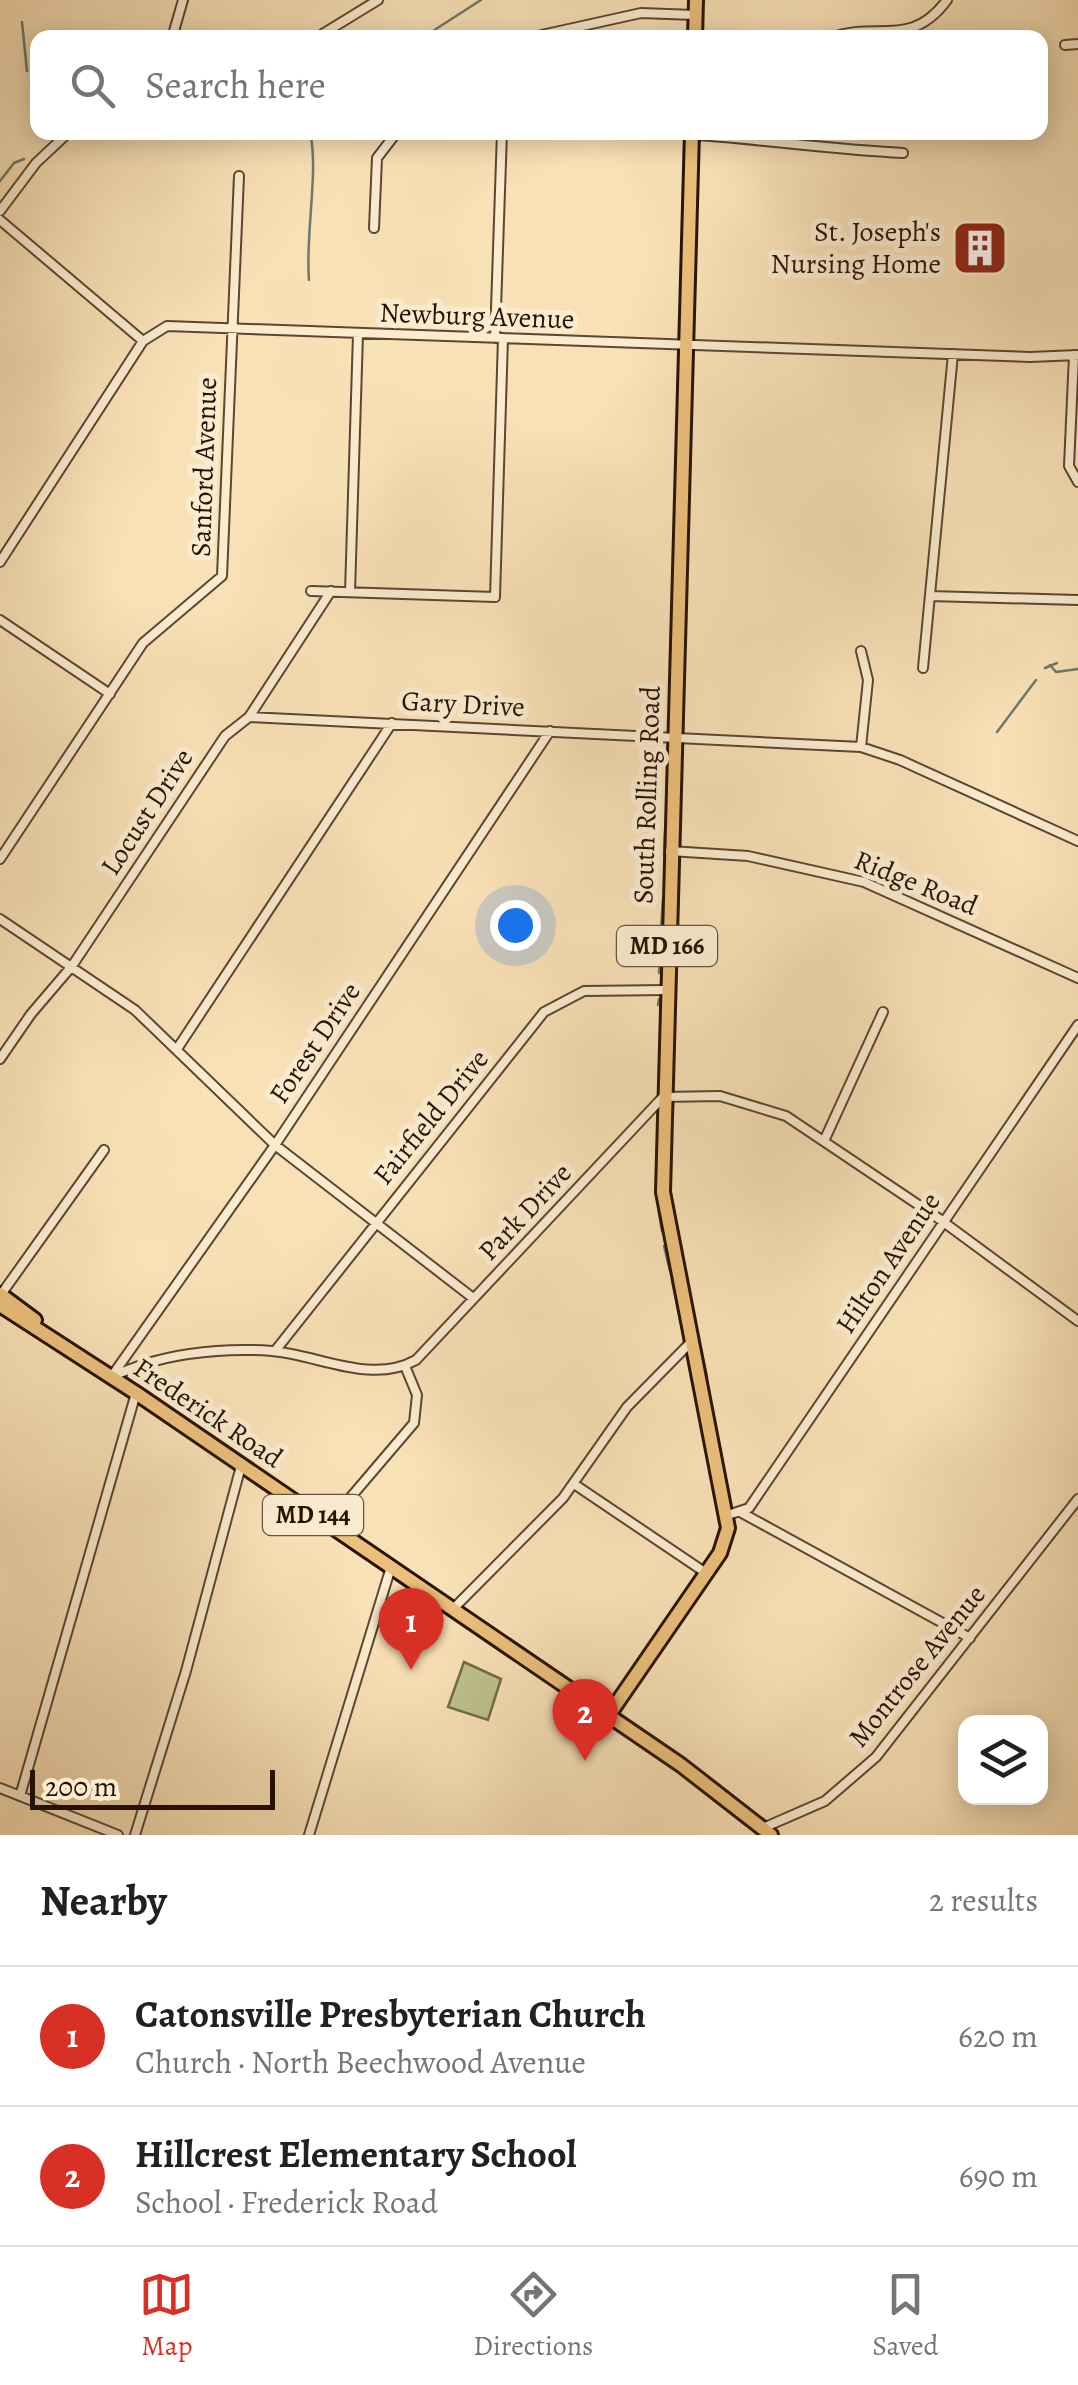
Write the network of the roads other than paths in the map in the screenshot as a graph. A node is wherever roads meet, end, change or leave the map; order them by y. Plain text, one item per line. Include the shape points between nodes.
1 (183, 0) edge
2 (378, 0) edge
3 (948, 0) edge
4 (696, 7) edge
5 (174, 30) edge
6 (329, 30) edge
7 (564, 30) edge
8 (908, 30) edge
9 (1078, 44) edge
10 (1065, 45) dead end
11 (61, 140) edge
12 (391, 140) edge
13 (502, 140) edge
14 (692, 140) edge
15 (745, 140) edge
16 (903, 153) dead end
17 (238, 176) dead end
18 (0, 210) edge
19 (0, 220) edge
20 (374, 228) dead end
21 (232, 329) junction
22 (358, 334) junction
23 (499, 338) junction
24 (144, 341) junction
25 (686, 346) junction
26 (953, 354) junction
27 (1076, 355) edge
28 (1078, 482) edge
29 (0, 562) edge
30 (312, 591) dead end
31 (331, 592) junction
32 (350, 592) junction
33 (930, 596) junction
34 (1078, 600) edge
35 (0, 620) edge
36 (861, 651) dead end
37 (924, 668) dead end
38 (110, 694) junction
39 (248, 718) junction
40 (392, 723) junction
41 (550, 730) junction
42 (675, 736) junction
43 (861, 747) junction
44 (1078, 840) edge
45 (670, 851) junction
46 (0, 859) edge
47 (0, 919) edge
48 (72, 966) junction
49 (1078, 978) edge
50 (666, 990) junction
51 (883, 1012) dead end
52 (1078, 1025) edge
53 (176, 1049) junction
54 (0, 1059) edge
55 (664, 1097) junction
56 (824, 1141) junction
57 (275, 1144) junction
58 (104, 1150) dead end
59 (376, 1222) junction
60 (942, 1222) junction
61 (0, 1295) edge
62 (472, 1298) junction
63 (0, 1306) edge
64 (1078, 1321) edge
65 (60, 1342) junction
66 (692, 1342) junction
67 (275, 1351) junction
68 (404, 1366) junction
69 (112, 1377) junction
70 (136, 1393) junction
71 (242, 1466) junction
72 (574, 1484) junction
73 (1078, 1498) edge
74 (735, 1514) junction
75 (327, 1525) junction
76 (391, 1567) junction
77 (706, 1573) junction
78 (453, 1609) junction
79 (970, 1638) junction
80 (608, 1716) junction
81 (0, 1788) edge
82 (20, 1796) junction
83 (767, 1832) edge
84 (118, 1835) edge
85 (135, 1835) edge
86 (309, 1835) edge

1 - 5 street
2 - 6 street
3 - 8 street
4 - 7 street
9 - 10 street
11 - 18 street
12 - 20 street via 377,158
13 - 23 street
14 - 25 main road, South Rolling Road / MD 166
15 - 16 street
17 - 21 street, Sanford Avenue
19 - 24 street
21 - 22 street, Newburg Avenue
21 - 24 street, Newburg Avenue via 167,326
21 - 38 street, Sanford Avenue via 222,576 144,642
22 - 23 street, Newburg Avenue
22 - 32 street
23 - 25 street, Newburg Avenue
23 - 32 street via 495,598
24 - 29 street
25 - 26 street, Newburg Avenue
25 - 42 main road, South Rolling Road / MD 166
26 - 27 street, Newburg Avenue
26 - 33 street
27 - 28 street via 1069,466
30 - 31 street
31 - 32 street
31 - 39 street, Locust Drive
33 - 34 street
33 - 37 street
35 - 38 street
36 - 43 street via 868,680
38 - 46 street, Sanford Avenue
39 - 40 street, Gary Drive
39 - 48 street, Locust Drive via 225,736
40 - 41 street, Gary Drive
40 - 53 street
41 - 42 street, Gary Drive
41 - 57 street, Forest Drive
42 - 43 street, Gary Drive
42 - 45 main road, South Rolling Road / MD 166
43 - 44 street, Gary Drive
45 - 49 street, Ridge Road via 748,856 864,882
45 - 50 main road, South Rolling Road / MD 166
47 - 48 street
48 - 53 street
48 - 54 street, Locust Drive
50 - 55 main road, South Rolling Road / MD 166
50 - 59 street, Fairfield Drive via 600,989 555,1003
51 - 56 street
52 - 60 street, Hilton Avenue
53 - 57 street
55 - 56 street via 748,1101
55 - 62 street, Park Drive
55 - 66 main road, South Rolling Road / MD 166 via 663,1192
56 - 60 street
57 - 59 street
57 - 69 street, Forest Drive
58 - 61 street
59 - 62 street
59 - 67 street, Fairfield Drive
60 - 64 street
60 - 74 street, Hilton Avenue
61 - 65 main road, Frederick Road
62 - 68 street, Park Drive
63 - 65 main road, Frederick Road / MD 144
65 - 69 main road, Frederick Road / MD 144
66 - 72 street via 627,1407
66 - 74 main road, South Rolling Road / MD 166
67 - 68 street via 368,1369
67 - 69 street via 196,1355 136,1365
68 - 75 street via 417,1395 414,1423
69 - 70 main road, Frederick Road / MD 144
70 - 71 main road, Frederick Road / MD 144
70 - 82 street
71 - 75 main road, Frederick Road / MD 144
71 - 85 street
72 - 77 street
72 - 78 street
73 - 79 street, Montrose Avenue
74 - 77 main road
74 - 79 street
75 - 76 main road, Frederick Road / MD 144
76 - 78 main road, Frederick Road / MD 144
76 - 86 street
77 - 80 main road
78 - 80 main road, Frederick Road / MD 144
79 - 83 street, Montrose Avenue via 860,1774
80 - 83 main road, Frederick Road / MD 144
81 - 82 street
82 - 84 street

